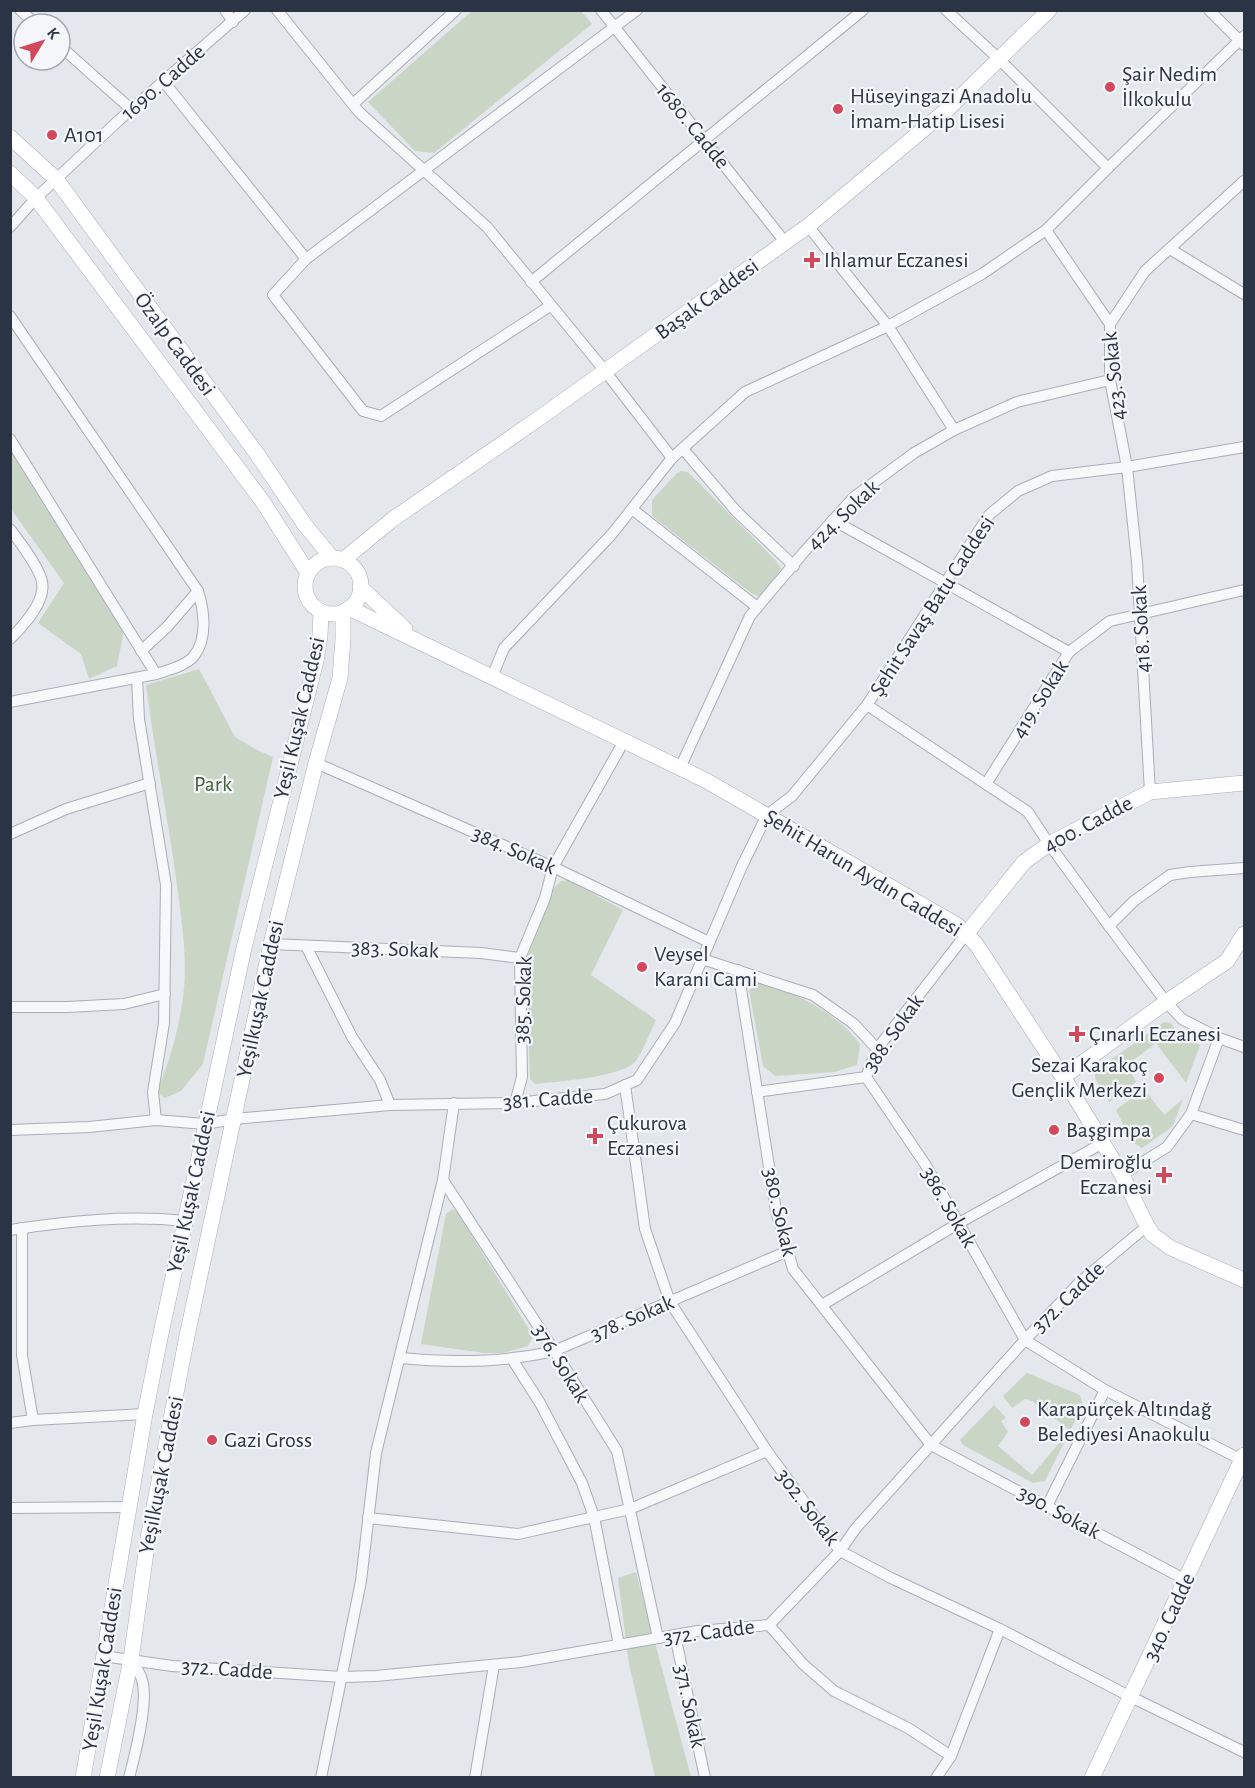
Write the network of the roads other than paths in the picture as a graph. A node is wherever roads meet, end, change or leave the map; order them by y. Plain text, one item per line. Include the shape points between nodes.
1 (225, 10) edge
2 (244, 10) edge
3 (277, 10) edge
4 (456, 10) edge
5 (601, 10) edge
6 (637, 10) edge
7 (863, 10) edge
8 (946, 10) edge
9 (1049, 10) edge
10 (1209, 10) edge
11 (233, 22) junction
12 (614, 27) junction
13 (1243, 40) edge
14 (72, 57) edge
15 (999, 59) junction
16 (164, 82) junction
17 (352, 104) junction
18 (132, 110) junction
19 (10, 137) edge
20 (704, 139) junction
21 (1108, 168) junction
22 (424, 171) junction
23 (10, 173) edge
24 (56, 179) junction
25 (1245, 181) edge
26 (36, 198) junction
27 (808, 226) junction
28 (10, 227) edge
29 (1046, 230) junction
30 (785, 242) junction
31 (1170, 249) junction
32 (306, 259) junction
33 (531, 282) junction
34 (1245, 294) edge
35 (550, 306) junction
36 (10, 316) edge
37 (1110, 324) junction
38 (888, 326) junction
39 (605, 371) junction
40 (1110, 380) junction
41 (954, 430) junction
42 (10, 439) edge
43 (1245, 447) edge
44 (683, 449) junction
45 (672, 458) junction
46 (1127, 467) junction
47 (632, 509) junction
48 (833, 520) junction
49 (10, 529) edge
50 (338, 559) junction
51 (794, 566) junction
52 (308, 573) junction
53 (945, 584) junction
54 (360, 587) junction
55 (1245, 590) edge
56 (198, 591) junction
57 (757, 608) junction
58 (346, 610) junction
59 (321, 611) junction
60 (1140, 613) junction
61 (10, 639) edge
62 (416, 640) junction
63 (141, 651) junction
64 (1069, 652) junction
65 (156, 674) junction
66 (492, 677) junction
67 (137, 678) junction
68 (10, 702) edge
69 (867, 705) junction
70 (624, 741) junction
71 (316, 763) junction
72 (680, 768) junction
73 (150, 783) junction
74 (1245, 783) edge
75 (986, 784) junction
76 (1150, 792) junction
77 (767, 815) junction
78 (10, 834) edge
79 (1049, 844) junction
80 (552, 867) junction
81 (1245, 868) edge
82 (1109, 926) junction
83 (967, 933) junction
84 (1245, 934) edge
85 (709, 942) junction
86 (271, 944) junction
87 (306, 946) junction
88 (520, 958) junction
89 (702, 959) junction
90 (738, 970) junction
91 (165, 994) junction
92 (1166, 1002) junction
93 (10, 1007) edge
94 (1219, 1038) junction
95 (1245, 1047) edge
96 (877, 1049) junction
97 (866, 1077) junction
98 (1063, 1077) junction
99 (625, 1085) junction
100 (757, 1092) junction
101 (454, 1103) junction
102 (515, 1103) junction
103 (390, 1105) junction
104 (1191, 1114) junction
105 (234, 1119) junction
106 (156, 1120) junction
107 (206, 1124) junction
108 (10, 1130) edge
109 (1245, 1130) edge
110 (1103, 1143) junction
111 (1122, 1175) junction
112 (442, 1180) junction
113 (185, 1221) junction
114 (958, 1223) junction
115 (1147, 1226) junction
116 (16, 1229) edge
117 (788, 1251) junction
118 (1245, 1280) edge
119 (670, 1302) junction
120 (822, 1305) junction
121 (1025, 1340) junction
122 (554, 1351) junction
123 (22, 1354) junction
124 (10, 1356) edge
125 (400, 1358) junction
126 (512, 1359) junction
127 (1104, 1390) junction
128 (145, 1414) junction
129 (33, 1420) junction
130 (10, 1423) edge
131 (931, 1445) junction
132 (767, 1451) junction
133 (1244, 1459) edge
134 (1047, 1506) junction
135 (129, 1507) junction
136 (10, 1508) edge
137 (630, 1509) junction
138 (594, 1517) junction
139 (368, 1518) junction
140 (840, 1551) junction
141 (1186, 1580) junction
142 (769, 1625) junction
143 (1000, 1629) junction
144 (675, 1635) junction
145 (658, 1638) junction
146 (619, 1645) junction
147 (103, 1656) junction
148 (131, 1659) junction
149 (494, 1665) junction
150 (342, 1677) junction
151 (1131, 1697) junction
152 (1245, 1752) edge
153 (951, 1756) junction
154 (83, 1778) edge
155 (107, 1778) edge
156 (129, 1778) edge
157 (321, 1778) edge
158 (475, 1778) edge
159 (705, 1778) edge
160 (936, 1778) edge
161 (1092, 1778) edge

1 - 11 street
2 - 11 street, 1690. Cadde
3 - 17 street
4 - 17 street
5 - 12 street, 1680. Cadde
6 - 12 street
7 - 20 street
8 - 15 street
9 - 15 main road, Başak Caddesi
10 - 13 street
11 - 16 street, 1690. Cadde
12 - 20 street, 1680. Cadde
12 - 22 street
13 - 21 street
14 - 18 street
15 - 21 street
15 - 27 main road, Başak Caddesi via 949,108
16 - 18 street, 1690. Cadde
16 - 32 street
17 - 22 street
18 - 24 street, 1690. Cadde
19 - 24 main road, Özalp Caddesi
20 - 30 street, 1680. Cadde
20 - 33 street
21 - 29 street
22 - 32 street
22 - 33 street via 487,227
23 - 26 main road, Özalp Caddesi
24 - 26 street, 1690. Cadde
24 - 50 main road, Özalp Caddesi via 257,454 304,525
25 - 31 street
26 - 28 street, 1690. Cadde
26 - 52 main road, Özalp Caddesi via 263,502
27 - 30 main road, Başak Caddesi
27 - 38 street
29 - 37 street, 423. Sokak
29 - 38 street via 982,274
30 - 39 main road, Başak Caddesi
31 - 34 street
31 - 37 street via 1145,271
32 - 35 street via 273,295 363,411 381,416
33 - 35 street
35 - 39 street
36 - 56 street
37 - 40 street, 423. Sokak
38 - 41 street
38 - 44 street via 745,392
39 - 45 street
39 - 50 main road, Başak Caddesi
40 - 41 street, 424. Sokak via 1017,402
40 - 46 street, 423. Sokak
41 - 48 street, 424. Sokak via 914,453 854,497
42 - 63 street
43 - 46 street, Şehit Savaş Batu Caddesi
44 - 45 street
44 - 51 street via 736,511
45 - 47 street
46 - 53 street, Şehit Savaş Batu Caddesi via 1052,476 1018,491 989,515
46 - 60 street, 418. Sokak
47 - 57 street
47 - 66 street via 504,648
48 - 51 street, 424. Sokak
48 - 53 street
49 - 61 street via 43,583 39,604
50 - 52 main road via 320,561
50 - 54 main road via 356,571
51 - 57 street, 424. Sokak
52 - 59 main road via 305,591 313,606
53 - 64 street
53 - 69 street, Şehit Savaş Batu Caddesi
54 - 58 main road via 355,602
54 - 62 main road, Şehit Harun Aydın Caddesi
55 - 60 street, 419. Sokak
56 - 63 street
56 - 65 street via 203,606 201,643 194,657
57 - 72 street, 424. Sokak
58 - 59 main road via 335,614
58 - 62 main road, Şehit Harun Aydın Caddesi
58 - 71 main road, Yeşilkuşak Caddesi via 340,678
59 - 107 main road, Yeşil Kuşak Caddesi via 316,662 244,948
60 - 64 street, 419. Sokak via 1110,621
60 - 76 street, 418. Sokak
62 - 66 main road, Şehit Harun Aydın Caddesi
63 - 65 street
64 - 75 street, 419. Sokak
65 - 67 street
66 - 70 main road, Şehit Harun Aydın Caddesi
67 - 68 street
67 - 73 street via 138,719
69 - 75 street
69 - 77 street, Şehit Savaş Batu Caddesi via 792,796
70 - 72 main road, Şehit Harun Aydın Caddesi
70 - 80 street, 385. Sokak
71 - 80 street, 384. Sokak
71 - 86 main road, Yeşilkuşak Caddesi
72 - 77 main road, Şehit Harun Aydın Caddesi
73 - 78 street via 66,809
73 - 91 street via 166,885
74 - 76 main road, 400. Cadde
75 - 79 street via 1028,812
76 - 79 main road, 400. Cadde
77 - 83 main road, Şehit Harun Aydın Caddesi
77 - 85 street, 381. Cadde
79 - 82 street
79 - 83 main road, 400. Cadde via 1024,862
80 - 85 street, 384. Sokak
80 - 88 street, 385. Sokak via 545,898
81 - 82 street via 1170,875 1134,901
82 - 92 street
83 - 96 street, 388. Sokak
83 - 98 main road, Şehit Harun Aydın Caddesi
84 - 92 main road via 1227,961
85 - 89 street, 381. Cadde
86 - 87 street, 383. Sokak
86 - 105 main road, Yeşilkuşak Caddesi
87 - 88 street, 383. Sokak
87 - 103 street
88 - 102 street, 385. Sokak via 522,1077
89 - 90 street
89 - 99 street, 381. Cadde via 675,1023 637,1080
90 - 96 street via 813,995 854,1024
90 - 100 street, 380. Sokak
91 - 93 street via 124,1004
91 - 106 street via 153,1092
92 - 94 street via 1182,1019
92 - 98 main road
94 - 95 street
94 - 104 street
96 - 97 street, 388. Sokak
97 - 100 street, 388. Sokak
97 - 114 street, 386. Sokak via 925,1164
98 - 110 main road, Şehit Harun Aydın Caddesi
99 - 102 street, 381. Cadde via 606,1094
99 - 119 street, 302. Sokak via 645,1229
100 - 117 street, 380. Sokak via 776,1211
101 - 102 street, 381. Cadde
101 - 103 street, 381. Cadde
101 - 112 street
103 - 105 street, 381. Cadde
104 - 109 street
104 - 111 street via 1167,1147
105 - 107 street, 381. Cadde
105 - 148 main road, Yeşilkuşak Caddesi via 148,1538
106 - 107 street, 381. Cadde
106 - 108 street, 381. Cadde
107 - 113 main road, Yeşil Kuşak Caddesi
110 - 111 main road, Şehit Harun Aydın Caddesi
110 - 114 street
111 - 115 main road, Şehit Harun Aydın Caddesi
112 - 122 street, 376. Sokak
112 - 125 street
113 - 116 street via 149,1217
113 - 128 main road, Yeşil Kuşak Caddesi
114 - 120 street
114 - 121 street, 386. Sokak
115 - 118 main road, Şehit Harun Aydın Caddesi via 1171,1248
115 - 121 street, 372. Cadde via 1080,1282
116 - 123 street
117 - 119 street, 378. Sokak
117 - 120 street, 380. Sokak via 793,1269
119 - 122 street, 378. Sokak
119 - 132 street, 302. Sokak
120 - 131 street, 380. Sokak
121 - 127 street
121 - 131 street, 372. Cadde
122 - 126 street, 378. Sokak
122 - 137 street, 376. Sokak via 617,1451
123 - 124 street
123 - 129 street
125 - 126 street, 378. Sokak via 448,1362
125 - 139 street via 376,1453
126 - 138 street via 540,1403 582,1484
127 - 133 street
127 - 134 street
128 - 129 street
128 - 135 main road, Yeşil Kuşak Caddesi
129 - 130 street
131 - 134 street, 390. Sokak
131 - 140 street, 372. Cadde
132 - 137 street
132 - 140 street, 302. Sokak
133 - 141 main road, 340. Cadde
134 - 141 street, 390. Sokak
135 - 136 street
135 - 147 main road, Yeşil Kuşak Caddesi
137 - 138 street
137 - 145 street, 376. Sokak
138 - 139 street via 518,1534
138 - 146 street
139 - 150 street via 361,1581
140 - 142 street, 372. Cadde
140 - 143 street, 302. Sokak
141 - 151 main road, 340. Cadde
142 - 144 street, 372. Cadde
142 - 153 street via 803,1664 834,1691 908,1728
143 - 151 street, 302. Sokak
143 - 153 street
144 - 145 street, 372. Cadde
144 - 159 street, 371. Sokak
145 - 146 street, 372. Cadde
146 - 149 street, 372. Cadde
147 - 148 street, 372. Cadde
147 - 154 main road, Yeşil Kuşak Caddesi
148 - 150 street, 372. Cadde via 172,1666
148 - 155 main road, Yeşilkuşak Caddesi
148 - 156 street via 144,1689
149 - 150 street, 372. Cadde
149 - 158 street
150 - 157 street
151 - 152 street, 302. Sokak
151 - 161 main road, 340. Cadde
153 - 160 street

